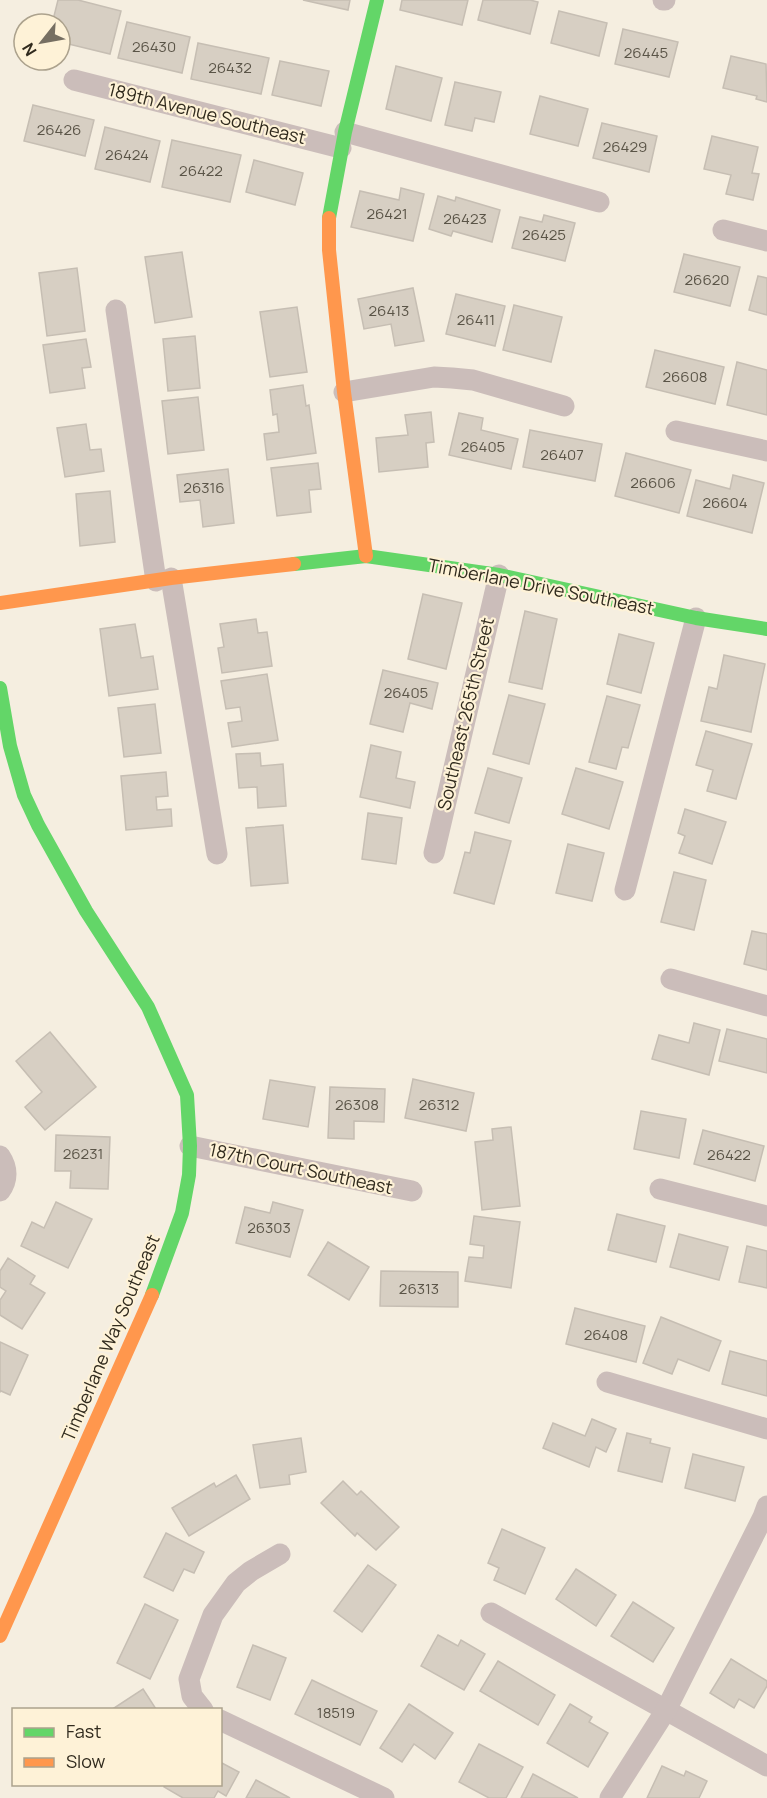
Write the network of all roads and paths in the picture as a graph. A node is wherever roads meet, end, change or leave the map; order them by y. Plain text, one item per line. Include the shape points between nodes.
1 (377, 0) edge
2 (74, 80) dead end
3 (343, 140) junction
4 (599, 202) dead end
5 (723, 230) dead end
6 (767, 241) edge
7 (116, 310) dead end
8 (344, 392) junction
9 (564, 406) dead end
10 (676, 431) dead end
11 (767, 451) edge
12 (366, 556) junction
13 (499, 575) junction
14 (164, 580) junction
15 (0, 603) edge
16 (696, 618) junction
17 (767, 629) edge
18 (0, 688) edge
19 (434, 853) dead end
20 (217, 854) dead end
21 (625, 890) dead end
22 (671, 979) dead end
23 (767, 1006) edge
24 (190, 1146) junction
25 (0, 1156) edge
26 (660, 1189) dead end
27 (0, 1191) edge
28 (412, 1191) dead end
29 (767, 1216) edge
30 (607, 1382) dead end
31 (767, 1429) edge
32 (767, 1506) edge
33 (280, 1554) dead end
34 (491, 1613) dead end
35 (0, 1636) edge
36 (197, 1703) edge
37 (666, 1710) junction
38 (222, 1721) edge
39 (767, 1766) edge
40 (384, 1798) edge
41 (610, 1798) edge

1 - 3 street
2 - 3 street, 189th Avenue Southeast
3 - 4 street, 189th Avenue Southeast
3 - 8 street via 328,225
5 - 6 street
7 - 14 street
8 - 9 street via 435,377 452,378 473,380
8 - 12 street
10 - 11 street
12 - 13 street, Timberlane Drive Southeast
12 - 14 street, Timberlane Drive Southeast
13 - 16 street, Timberlane Drive Southeast
13 - 19 street, Southeast 265th Street
14 - 15 street, Timberlane Drive Southeast
14 - 20 street
16 - 17 street, Timberlane Drive Southeast
16 - 21 street
18 - 24 street, Timberlane Way Southeast via 24,795 86,911 148,1007 187,1095
22 - 23 street
24 - 28 street, 187th Court Southeast
24 - 35 street, Timberlane Way Southeast via 182,1213 162,1272
25 - 27 street via 6,1179
26 - 29 street
30 - 31 street
32 - 37 street
33 - 36 street via 236,1582 213,1615 189,1679
34 - 37 street
37 - 39 street
37 - 41 street
38 - 40 street

